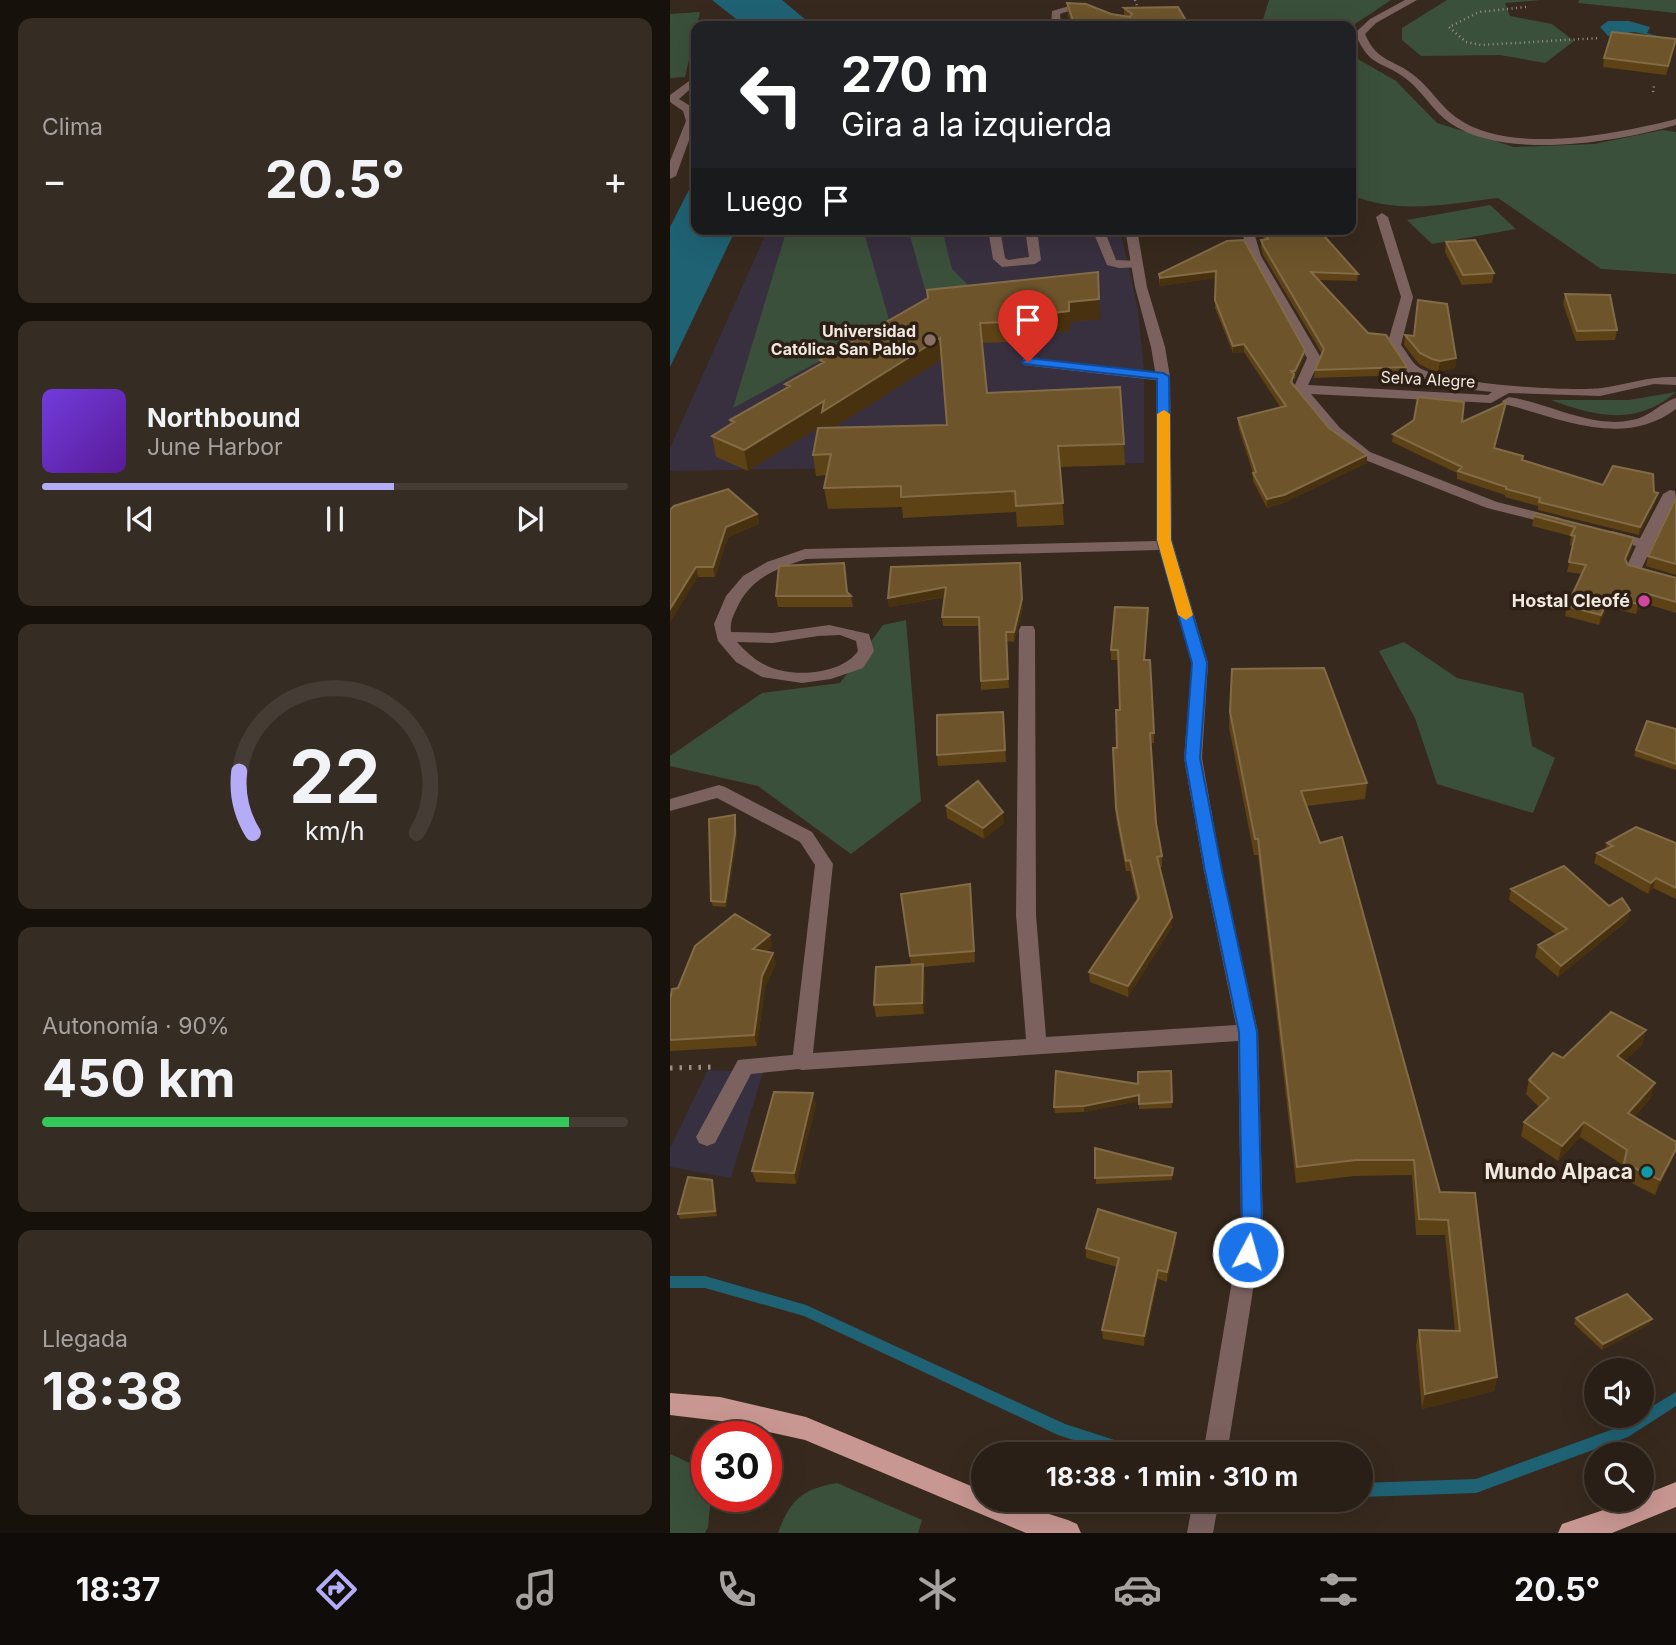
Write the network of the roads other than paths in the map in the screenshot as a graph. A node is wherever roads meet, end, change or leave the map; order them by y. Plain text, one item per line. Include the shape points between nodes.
1 (1412, 0) edge
2 (1070, 3) edge
3 (1056, 21) edge
4 (1117, 21) edge
5 (691, 83) edge
6 (672, 99) edge
7 (1672, 125) edge
8 (670, 176) edge
9 (1382, 217) dead end
10 (995, 235) edge
11 (1033, 235) edge
12 (1100, 235) edge
13 (1132, 235) edge
14 (1249, 235) edge
15 (1136, 264) junction
16 (1028, 362) dead end
17 (1163, 376) junction
18 (1676, 381) edge
19 (1300, 389) junction
20 (1506, 389) junction
21 (1491, 399) junction
22 (1676, 402) edge
23 (1670, 494) dead end
24 (1569, 525) edge
25 (1594, 531) edge
26 (1645, 544) junction
27 (1165, 545) junction
28 (1676, 582) edge
29 (1026, 630) dead end
30 (724, 637) junction
31 (670, 805) edge
32 (1248, 1032) junction
33 (1037, 1046) junction
34 (802, 1062) junction
35 (707, 1137) dead end
36 (670, 1404) edge
37 (1217, 1442) edge
38 (1676, 1494) edge
39 (1068, 1533) edge
40 (1571, 1533) edge

1 - 7 street via 1360,33 1364,46 1373,57 1412,78 1460,124 1491,136 1548,142
2 - 3 street via 1055,13
2 - 4 street via 1098,10
5 - 6 street
6 - 8 street via 688,109 691,121
9 - 20 street via 1407,297 1394,345 1413,370 1454,384
10 - 11 street via 999,259 1007,264 1035,260
12 - 15 street via 1111,261
13 - 15 street
14 - 19 street via 1255,256 1314,358
15 - 17 street
16 - 17 street
17 - 27 street
18 - 20 street via 1654,380 1600,392
19 - 21 street, Selva Alegre
19 - 24 street via 1335,431 1365,455 1492,505
20 - 21 street, Selva Alegre
21 - 22 street via 1532,403 1588,423 1624,427 1653,418
23 - 26 street
25 - 26 street
26 - 28 street via 1633,570
27 - 30 street via 805,554 748,579 734,596 722,624
27 - 32 street via 1200,663 1193,758
29 - 33 street via 1026,915
30 - 30 street via 742,658 768,673 802,678 857,664 866,652 863,638 848,631
31 - 34 street via 719,791 806,837 824,864
32 - 33 street
32 - 37 street via 1252,1227
33 - 34 street
34 - 35 street via 745,1066
36 - 39 main road via 720,1409 806,1429 1018,1518
38 - 40 main road

